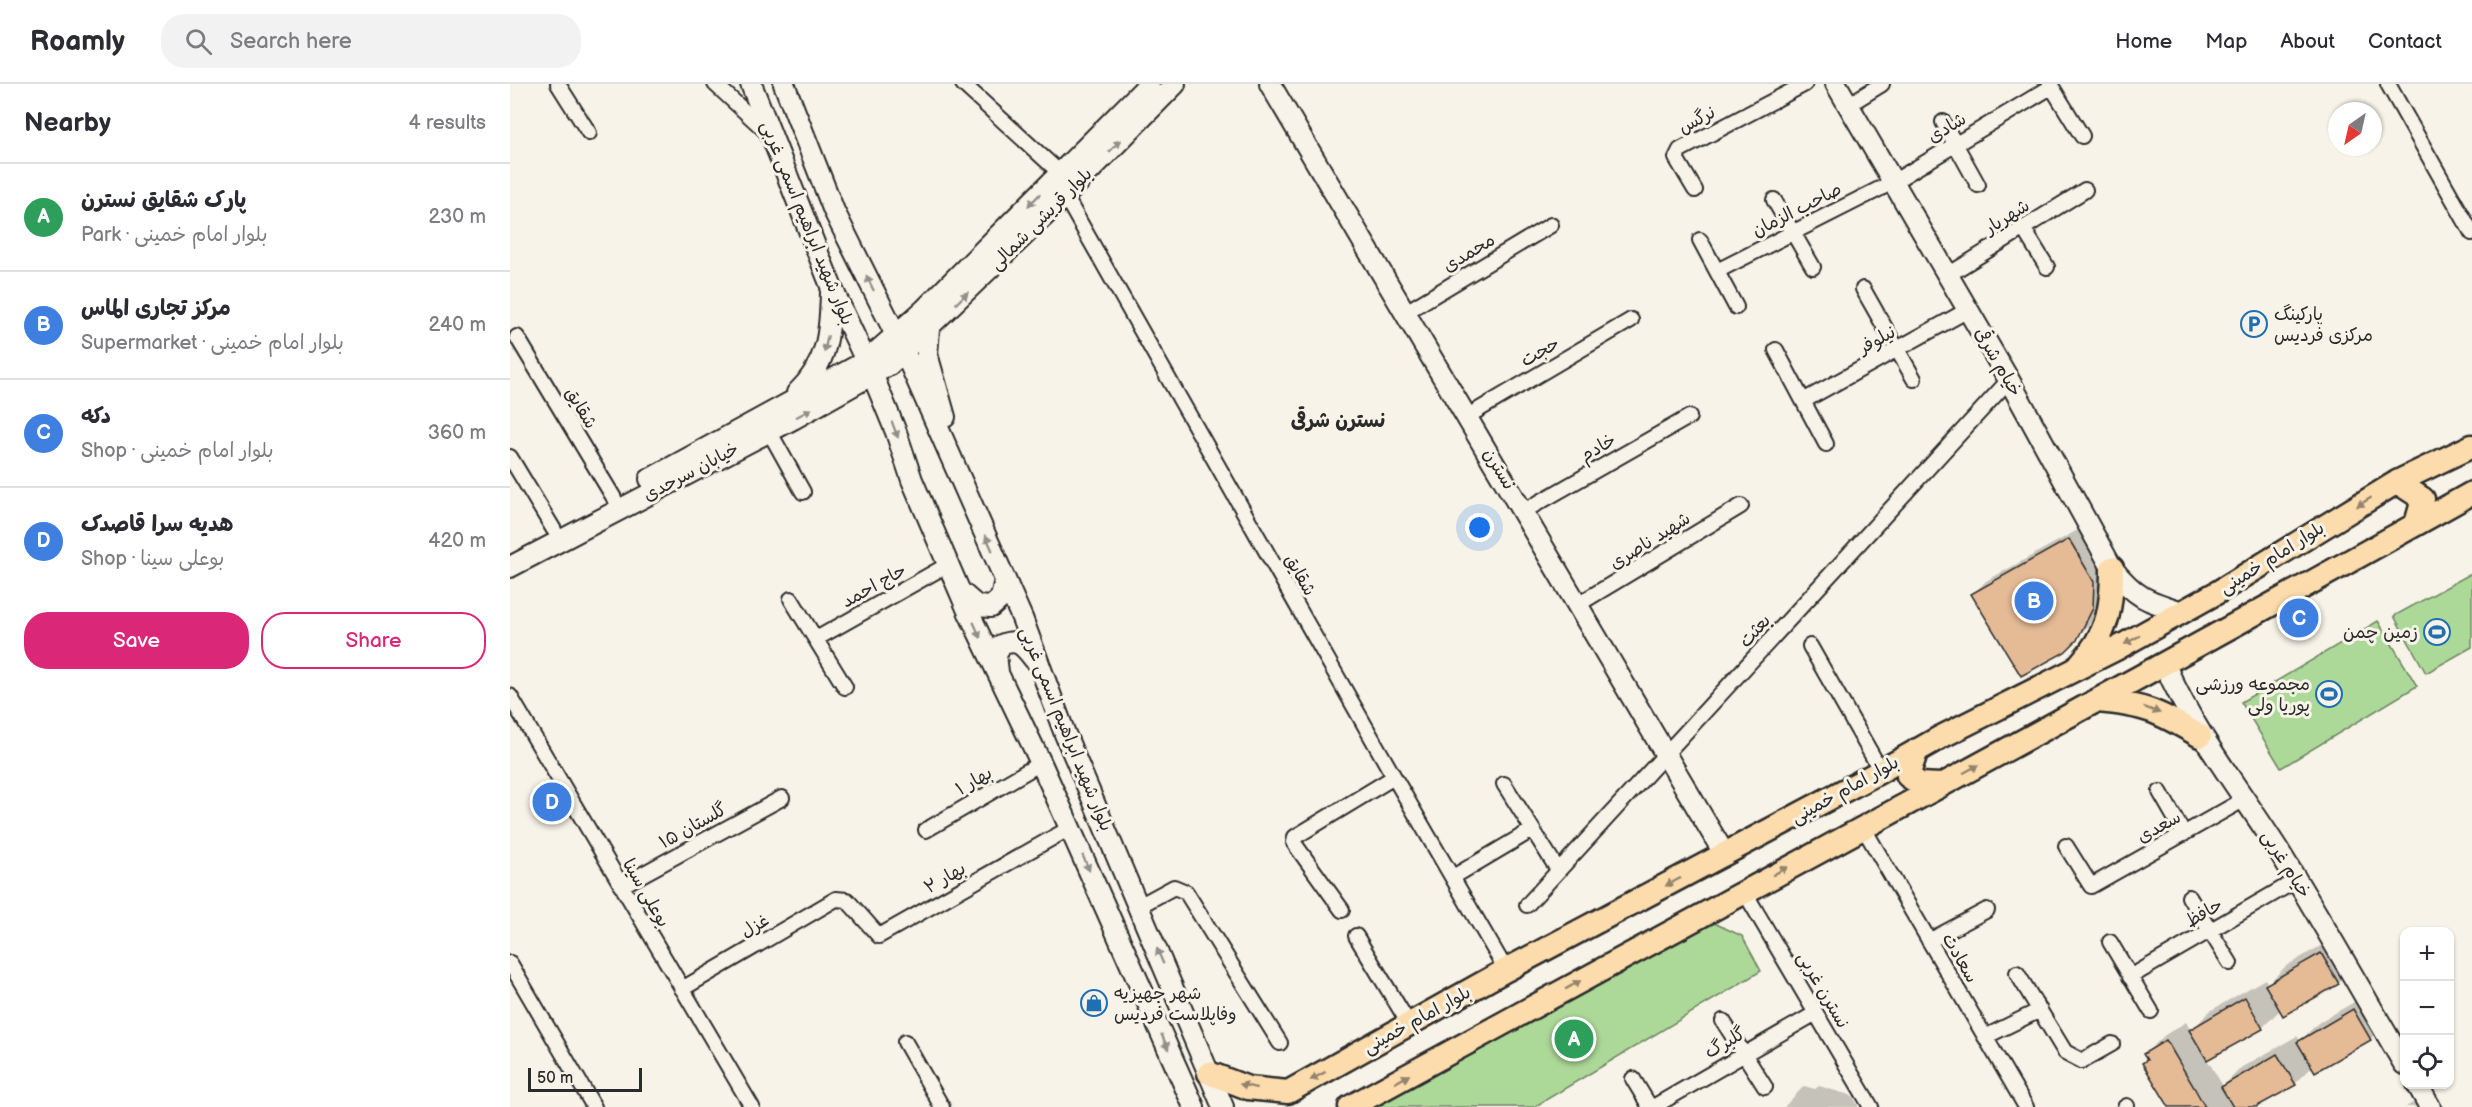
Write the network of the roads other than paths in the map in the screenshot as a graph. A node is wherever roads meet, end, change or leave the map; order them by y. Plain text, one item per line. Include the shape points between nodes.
1 (558, 84) edge
2 (715, 84) edge
3 (751, 84) edge
4 (784, 84) edge
5 (963, 84) edge
6 (1149, 84) edge
7 (1175, 84) edge
8 (1270, 84) edge
9 (1805, 84) edge
10 (1836, 84) edge
11 (1882, 84) edge
12 (2388, 84) edge
13 (2050, 85) edge
14 (1848, 105) junction
15 (1943, 122) dead end
16 (589, 133) dead end
17 (770, 135) junction
18 (2082, 136) dead end
19 (806, 140) junction
20 (1954, 145) junction
21 (781, 160) junction
22 (1059, 173) junction
23 (1893, 182) junction
24 (1978, 185) dead end
25 (1695, 190) dead end
26 (2085, 190) dead end
27 (1065, 196) junction
28 (1774, 200) dead end
29 (1551, 225) dead end
30 (2023, 228) junction
31 (1793, 232) junction
32 (2472, 233) edge
33 (1700, 240) dead end
34 (1813, 267) dead end
35 (2047, 267) dead end
36 (1717, 271) junction
37 (1948, 275) junction
38 (831, 286) junction
39 (1863, 290) dead end
40 (1736, 306) dead end
41 (1968, 310) junction
42 (1406, 312) junction
43 (1631, 320) dead end
44 (929, 329) junction
45 (517, 337) dead end
46 (900, 344) junction
47 (1897, 349) junction
48 (1776, 350) dead end
49 (869, 368) junction
50 (1914, 379) dead end
51 (2009, 380) junction
52 (1803, 401) junction
53 (787, 403) junction
54 (1468, 416) junction
55 (1689, 417) dead end
56 (769, 431) junction
57 (1826, 444) dead end
58 (2472, 446) edge
59 (510, 457) edge
60 (951, 458) junction
61 (2397, 482) junction
62 (803, 492) dead end
63 (2472, 493) edge
64 (614, 498) junction
65 (1741, 506) dead end
66 (1524, 511) junction
67 (2416, 524) junction
68 (554, 530) junction
69 (510, 554) edge
70 (949, 564) junction
71 (510, 567) edge
72 (2112, 568) junction
73 (1005, 579) junction
74 (960, 591) junction
75 (791, 599) dead end
76 (1577, 605) junction
77 (2183, 612) junction
78 (816, 639) junction
79 (1810, 646) dead end
80 (1037, 663) junction
81 (2165, 665) junction
82 (2075, 669) junction
83 (999, 678) junction
84 (845, 687) dead end
85 (510, 696) edge
86 (2097, 701) junction
87 (2200, 736) junction
88 (1917, 750) junction
89 (1666, 752) junction
90 (1041, 763) junction
91 (1881, 771) junction
92 (1394, 777) junction
93 (1504, 784) dead end
94 (1940, 785) junction
95 (2160, 792) dead end
96 (782, 798) dead end
97 (2245, 799) junction
98 (1863, 827) junction
99 (1070, 828) junction
100 (926, 830) dead end
101 (1532, 830) junction
102 (2184, 834) junction
103 (2066, 846) dead end
104 (1725, 855) junction
105 (1558, 870) junction
106 (1453, 877) junction
107 (2297, 880) junction
108 (621, 886) junction
109 (1744, 891) junction
110 (2190, 897) dead end
111 (847, 900) joint
112 (1527, 905) dead end
113 (1139, 906) junction
114 (1342, 910) dead end
115 (1987, 910) dead end
116 (2210, 930) junction
117 (1356, 936) dead end
118 (1929, 941) junction
119 (2110, 942) dead end
120 (510, 963) edge
121 (2230, 963) dead end
122 (1506, 970) junction
123 (2017, 973) dead end
124 (2130, 977) junction
125 (682, 989) junction
126 (2040, 1010) junction
127 (2151, 1011) dead end
128 (1816, 1012) junction
129 (1723, 1021) dead end
130 (1409, 1024) junction
131 (1985, 1037) junction
132 (905, 1042) dead end
133 (1280, 1044) dead end
134 (2112, 1044) dead end
135 (1743, 1053) junction
136 (2400, 1057) edge
137 (1209, 1073) junction
138 (1633, 1079) dead end
139 (1765, 1087) dead end
140 (2420, 1089) edge
141 (1283, 1100) edge
142 (1190, 1101) edge
143 (594, 1107) edge
144 (752, 1107) edge
145 (942, 1107) edge
146 (1223, 1107) edge
147 (1350, 1107) edge
148 (1652, 1107) edge
149 (1870, 1107) edge
150 (2026, 1107) edge
151 (2430, 1107) edge

1 - 16 street
2 - 17 street
3 - 17 main road, بلوار شهید ابراهیم اسمی غربی
4 - 19 main road, بلوار شهید ابراهیم اسمی غربی
5 - 22 street
6 - 22 main road, بلوار قریشی شمالی
27 -> 7 main road, بلوار قریشی شمالی
8 - 42 main road, نسترن
9 - 25 street, نرگس via 1680,150 1676,158
10 - 14 main road, خیام شرقی
11 - 14 street
12 - 32 street
13 - 18 street
13 - 20 street, شادی
14 - 23 main road, خیام شرقی
15 - 20 street
17 - 21 main road, بلوار شهید ابراهیم اسمی غربی
19 - 21 main road via 790,137 784,142
46 -> 19 main road, بلوار شهید ابراهیم اسمی غربی via 834,211
20 - 23 street, شادی
20 - 24 street
21 - 38 main road, بلوار شهید ابراهیم اسمی غربی
22 -> 46 main road, بلوار قریشی شمالی
23 - 31 street, صاحب الزمان
23 - 37 main road, خیام شرقی
26 - 30 street, شهریار
44 -> 27 main road, بلوار قریشی شمالی
27 - 92 street, شقایق
28 - 31 street
29 - 42 street, محمدی
30 - 35 street
30 - 37 street, شهریار
31 - 34 street
31 - 36 street, صاحب الزمان
33 - 36 street
36 - 40 street
37 - 41 main road, خیام شرقی
38 - 49 main road, بلوار شهید ابراهیم اسمی غربی
38 -> 53 main road via 830,324 822,360
39 - 47 street
41 - 47 street, نیلوفر
41 - 51 main road, خیام شرقی
42 - 54 main road, نسترن
43 - 54 street, حجت
44 - 46 main road, بلوار قریشی شمالی
44 - 60 main road via 927,354 951,434
45 - 64 street, شقایق
46 - 49 main road
46 - 60 main road, بلوار شهید ابراهیم اسمی غربی
47 - 50 street
47 - 52 street, نیلوفر
48 - 52 street
49 - 53 main road, خیابان سرحدی
56 -> 49 main road, خیابان سرحدی
49 -> 70 main road, بلوار شهید ابراهیم اسمی غربی
51 - 72 main road, خیام شرقی
51 - 89 street, بعثت
52 - 57 street
53 - 64 main road, خیابان سرحدی
54 - 66 main road, نسترن
55 - 66 street, خادم
56 - 62 street
56 - 71 main road, خیابان سرحدی
58 - 61 main road, بلوار امام خمینی
59 - 68 street
73 -> 60 main road, بلوار شهید ابراهیم اسمی غربی
61 - 67 main road via 2423,499
61 -> 77 main road, بلوار امام خمینی
63 - 67 main road
64 - 68 main road, خیابان سرحدی
65 - 76 street, شهید ناصری
66 - 76 main road, نسترن
67 - 81 main road
68 - 69 main road, خیابان سرحدی
70 - 74 main road, بلوار شهید ابراهیم اسمی غربی
70 - 78 street, حاج احمد
72 - 77 main road, خیام شرقی via 2130,590 2151,602
72 - 82 main road via 2111,611 2094,646
73 - 74 main road via 1001,598 991,607 977,606
73 - 80 main road, بلوار شهید ابراهیم اسمی غربی
74 -> 83 main road, بلوار شهید ابراهیم اسمی غربی
75 - 78 street
76 - 89 main road, نسترن
77 -> 82 main road, بلوار امام خمینی
78 - 84 street
79 - 91 street
80 - 83 main road via 1021,643 1012,640 1001,645 996,655
80 - 113 main road, بلوار شهید ابراهیم اسمی غربی
81 - 86 main road
81 - 87 main road, خیام غربی
82 - 88 main road, بلوار امام خمینی
83 - 90 main road, بلوار شهید ابراهیم اسمی غربی
85 - 108 street, بوعلی سینا
86 -> 87 main road via 2142,706
94 -> 86 main road
87 - 97 main road, خیام غربی
88 - 91 main road, بلوار امام خمینی
88 - 94 main road via 1908,776 1920,784
89 - 104 main road, نسترن
89 - 105 street, بعثت
90 - 99 main road, بلوار شهید ابراهیم اسمی غربی
90 - 100 street, بهار ۱
91 - 104 main road, بلوار امام خمینی
92 - 106 street, شقایق
92 - 114 street via 1295,837 1294,843
93 - 101 street
94 - 98 main road
95 - 102 street
96 - 108 street, گلستان ۱۵
97 - 102 street, سعدی
97 - 107 main road, خیام غربی
109 -> 98 main road
98 - 118 street, سعادت
99 - 111 street, بهار ۲ via 879,936
99 -> 142 main road, بلوار شهید ابراهیم اسمی غربی
101 - 105 street
101 - 106 street
102 - 103 street, سعدی via 2091,886
104 -> 122 main road, بلوار امام خمینی
105 - 112 street, بعثت
106 - 122 street, شقایق
107 - 116 street, حافظ
107 - 136 main road, خیام غربی
108 - 125 street, بوعلی سینا
109 - 128 street, نسترن غربی
147 -> 109 main road
110 - 116 street
111 - 125 street, غزل via 836,899
113 - 133 street via 1174,887 1186,892
137 -> 113 main road, بلوار شهید ابراهیم اسمی غربی
115 - 118 street
116 - 121 street
116 - 124 street, حافظ
117 - 130 street
118 - 131 street, سعادت
119 - 124 street
120 - 143 street
122 - 130 main road, بلوار امام خمینی
123 - 126 street
124 - 127 street
125 - 144 street, بوعلی سینا
126 - 131 street
126 - 134 street via 2065,1052 2082,1061
128 - 135 street, گلبرگ
128 - 149 street, نسترن غربی
129 - 135 street
130 -> 141 main road, بلوار امام خمینی
131 - 150 street, سعادت
132 - 145 street
135 - 139 street
135 - 148 street, گلبرگ
141 -> 137 main road, بلوار امام خمینی
137 - 146 main road, بلوار شهید ابراهیم اسمی غربی
138 - 148 street
140 - 151 main road

